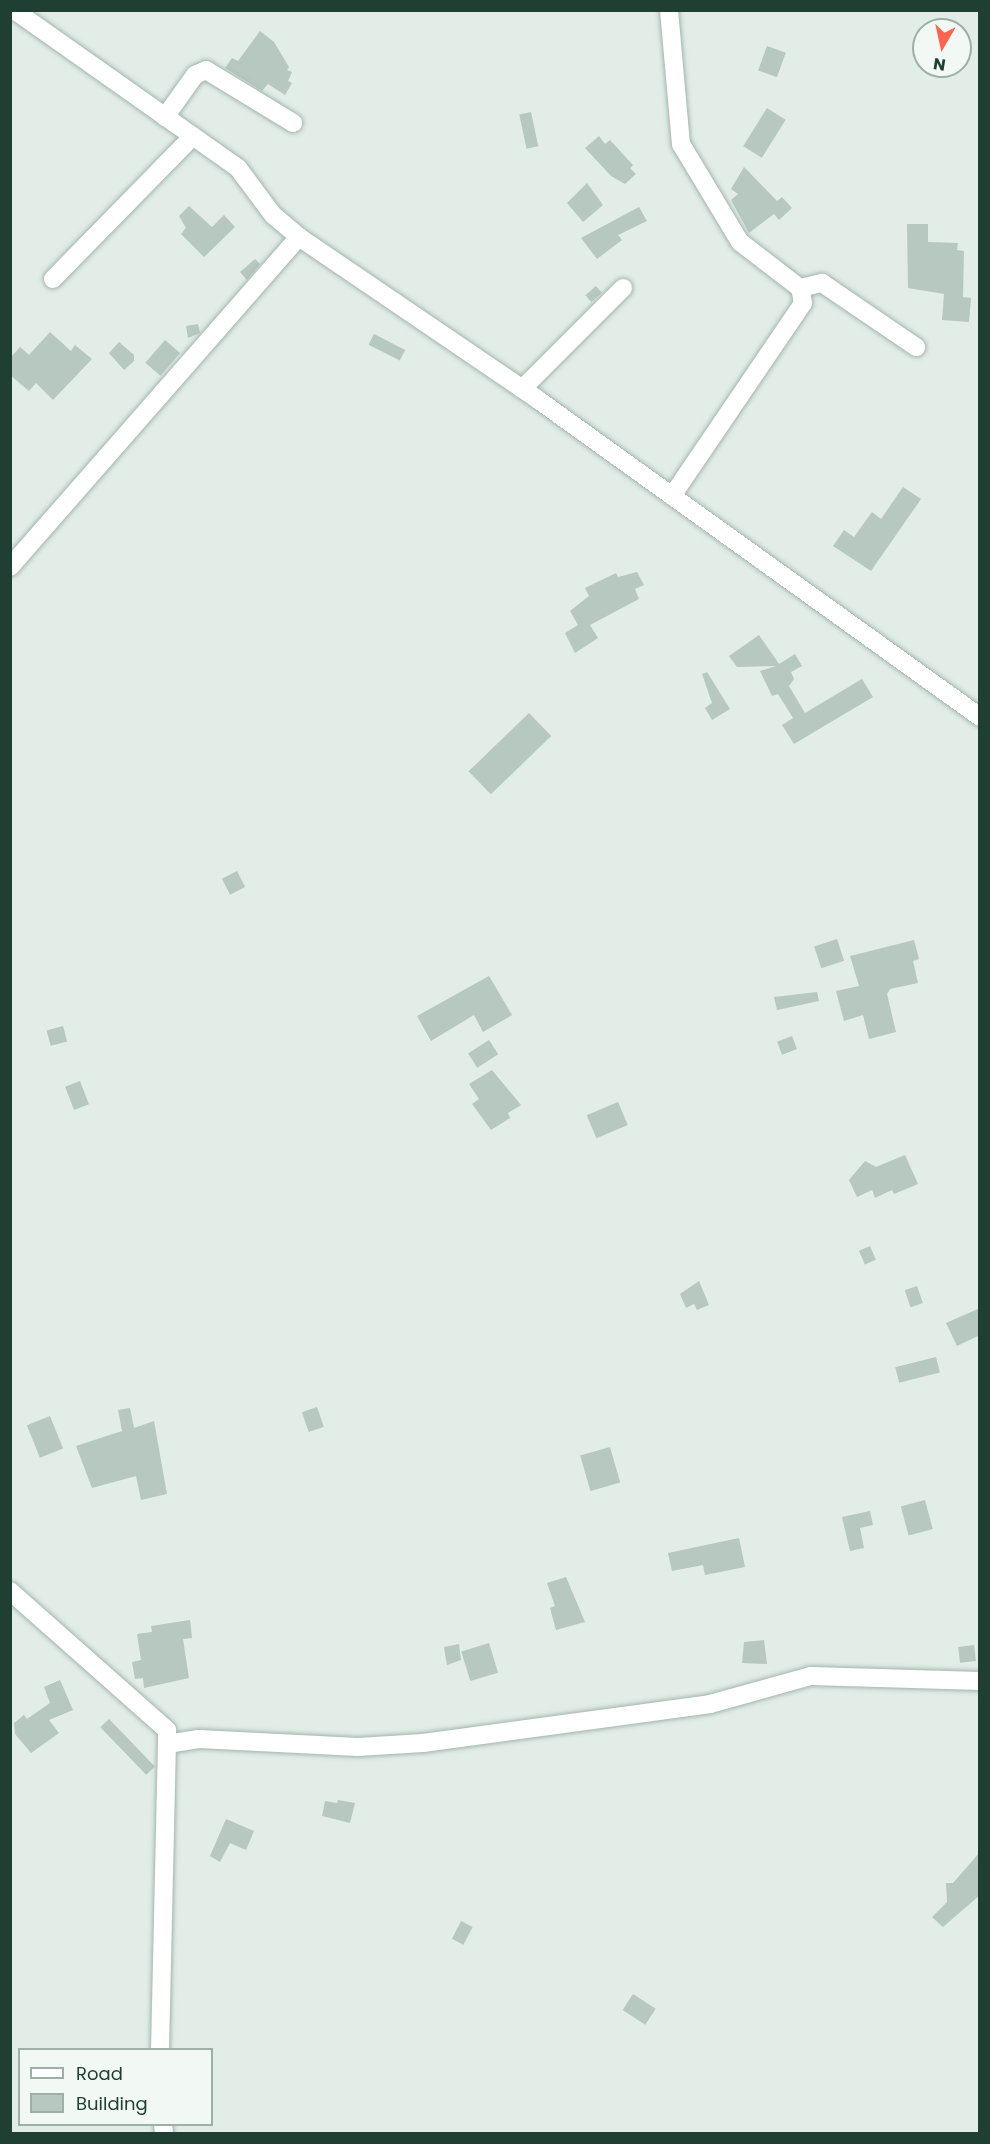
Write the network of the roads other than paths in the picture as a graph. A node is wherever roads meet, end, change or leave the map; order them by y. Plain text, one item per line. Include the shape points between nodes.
1 (14, 10) edge
2 (669, 10) edge
3 (165, 117) junction
4 (293, 123) dead end
5 (193, 136) junction
6 (299, 237) junction
7 (53, 279) dead end
8 (622, 288) dead end
9 (800, 288) junction
10 (916, 347) dead end
11 (522, 389) junction
12 (672, 496) junction
13 (10, 567) edge
14 (980, 717) edge
15 (10, 1591) edge
16 (980, 1681) edge
17 (167, 1744) junction
18 (160, 2048) edge

1 - 3 street
2 - 9 street via 685,156 740,242
3 - 4 street via 195,75 206,70
3 - 5 street
5 - 6 street via 238,168 273,215
5 - 7 street
6 - 11 street
6 - 13 street
8 - 11 street
9 - 10 street via 822,283
9 - 12 street via 803,303
11 - 12 street
12 - 14 street
15 - 17 street via 167,1730
16 - 17 street via 811,1676 710,1704 423,1743 358,1747 199,1739
17 - 18 street

